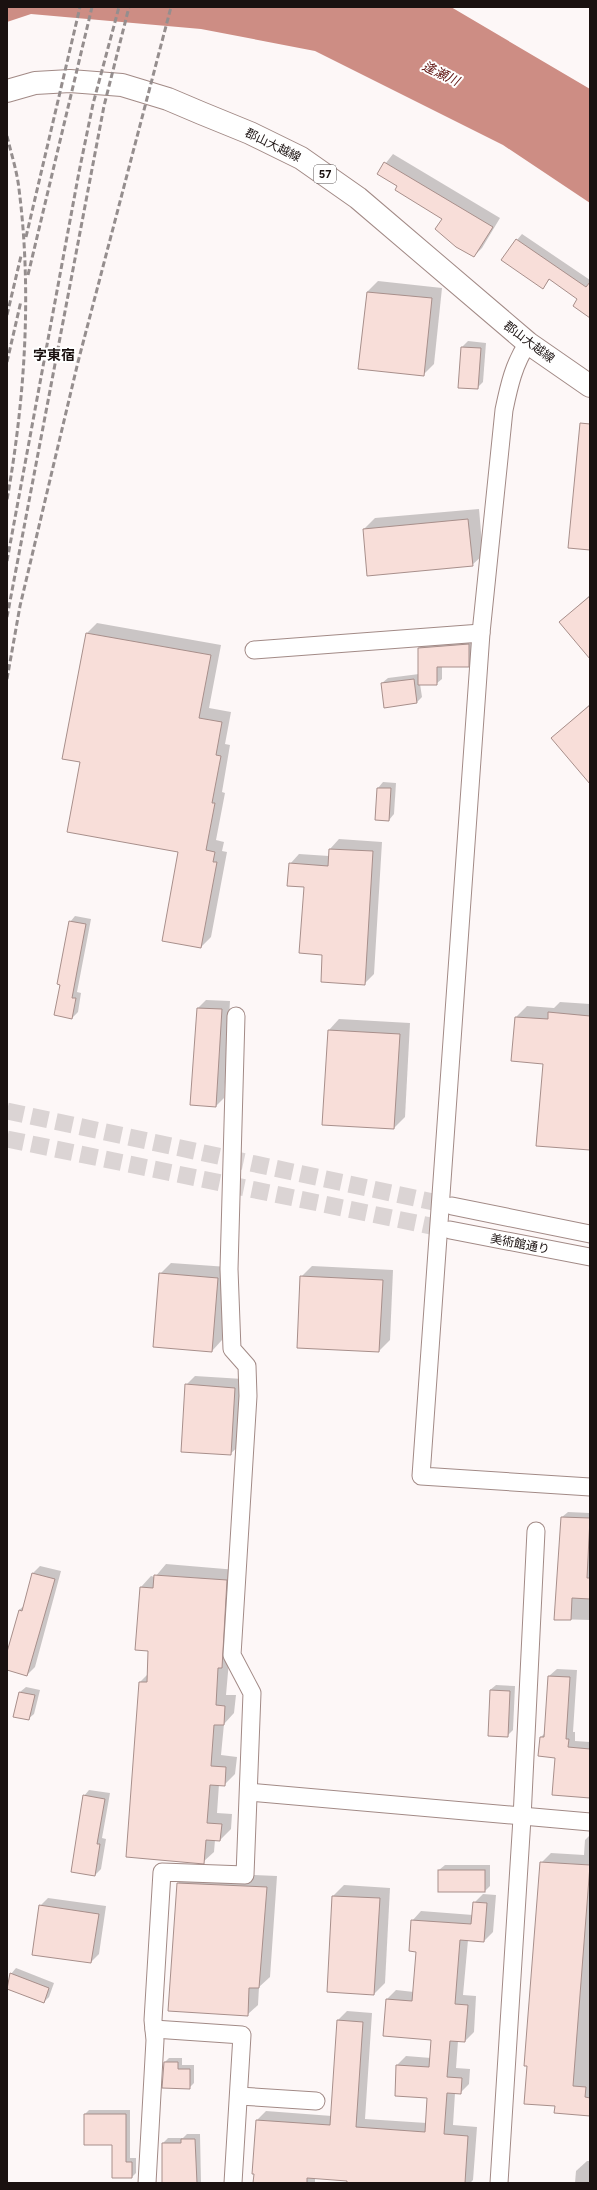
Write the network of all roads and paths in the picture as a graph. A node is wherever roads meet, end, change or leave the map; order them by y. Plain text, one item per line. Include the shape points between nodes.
1 (7, 91) edge
2 (528, 343) junction
3 (590, 386) edge
4 (481, 632) junction
5 (254, 650) dead end
6 (236, 1016) dead end
7 (452, 1206) tunnel mouth
8 (450, 1230) tunnel mouth
9 (590, 1234) edge
10 (590, 1257) edge
11 (590, 1488) edge
12 (536, 1531) dead end
13 (248, 1792) junction
14 (522, 1818) junction
15 (590, 1822) edge
16 (154, 2029) junction
17 (239, 2096) junction
18 (316, 2101) dead end
19 (147, 2183) edge
20 (232, 2183) edge
21 (498, 2183) edge

1 - 2 main road, 郡山大越線 / 57 via 35,83 70,81 122,85 168,99 250,133 301,158 331,178
2 - 3 main road, 郡山大越線 / 57
2 - 4 street via 518,360 504,410
4 - 5 street
4 - 11 street via 421,1476
6 - 13 street via 229,1269 232,1349 247,1366 248,1396 232,1655 252,1693
7 - 9 street, 美術館通り
8 - 10 street, 美術館通り
12 - 14 street
13 - 14 street
13 - 16 street via 245,1875 162,1872
14 - 15 street
14 - 21 street
16 - 17 street via 242,2035
16 - 19 street
17 - 18 street
17 - 20 street

